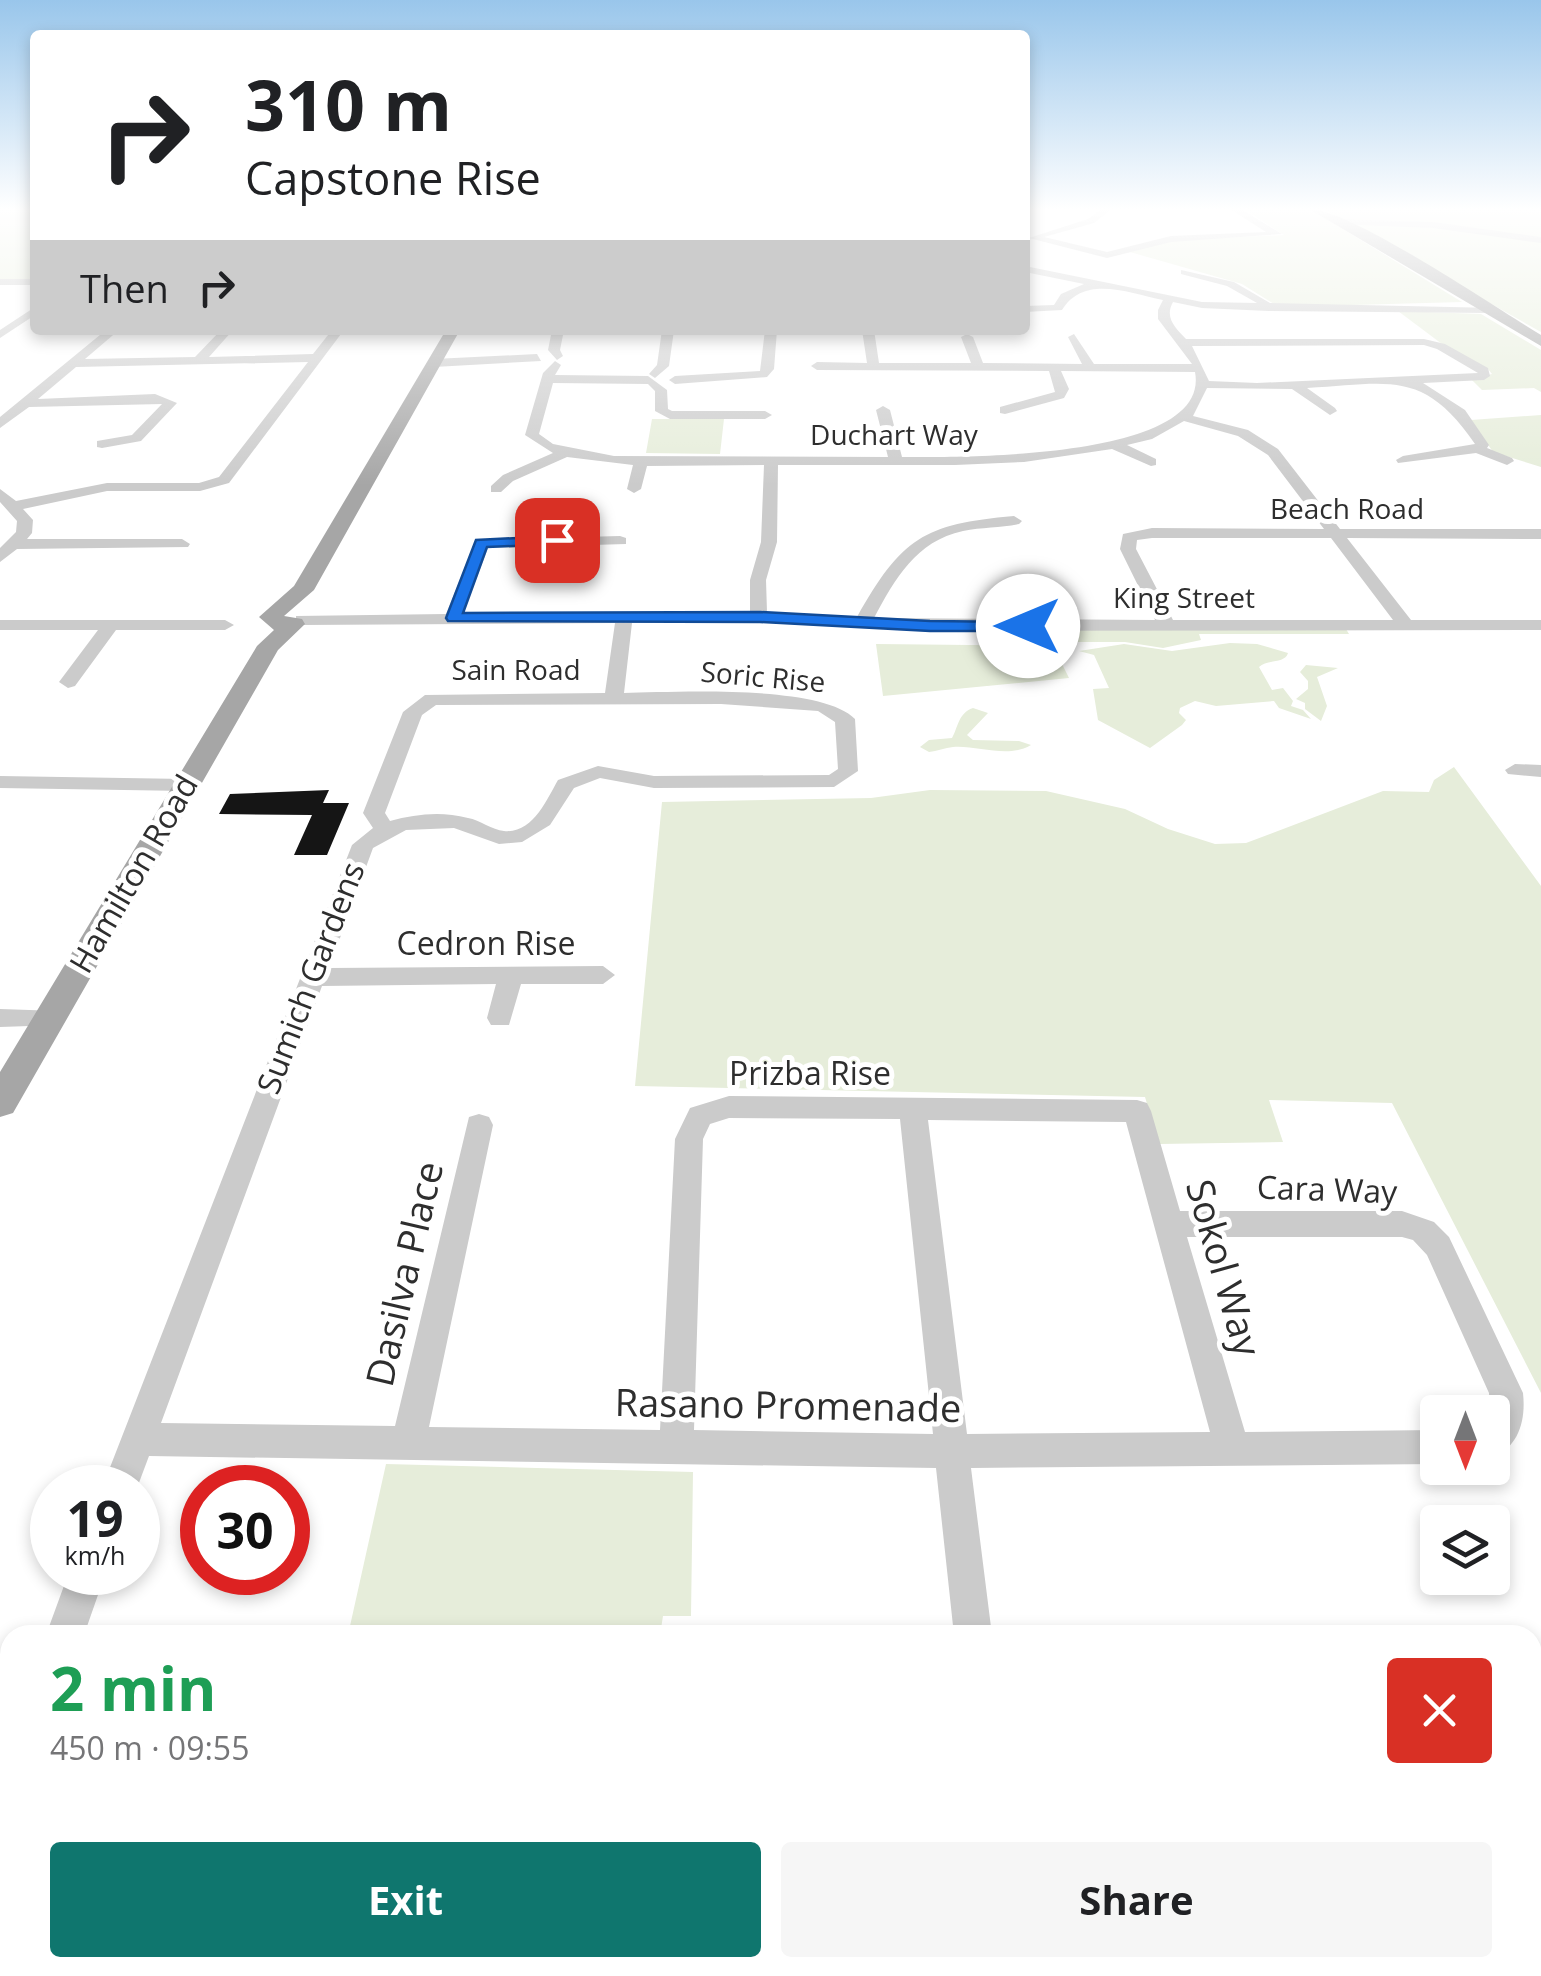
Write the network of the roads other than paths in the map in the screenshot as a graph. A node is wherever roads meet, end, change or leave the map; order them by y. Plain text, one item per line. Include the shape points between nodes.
1 (1062, 301) edge
2 (1168, 301) edge
3 (1184, 301) edge
4 (1263, 301) edge
5 (1473, 301) edge
6 (1270, 308) junction
7 (1484, 308) junction
8 (1030, 309) edge
9 (30, 314) edge
10 (0, 335) edge
11 (107, 335) edge
12 (221, 335) edge
13 (334, 335) edge
14 (450, 335) edge
15 (556, 335) edge
16 (667, 335) edge
17 (770, 335) edge
18 (869, 335) edge
19 (967, 337) dead end
20 (1074, 337) dead end
21 (1182, 343) junction
22 (1541, 344) edge
23 (200, 358) junction
24 (317, 358) junction
25 (546, 363) junction
26 (74, 364) junction
27 (433, 366) junction
28 (817, 366) dead end
29 (873, 366) junction
30 (978, 366) junction
31 (1053, 366) junction
32 (1089, 366) junction
33 (1200, 368) junction
34 (659, 378) junction
35 (1414, 382) junction
36 (1204, 384) junction
37 (1293, 384) junction
38 (24, 403) junction
39 (883, 410) dead end
40 (1005, 410) dead end
41 (1330, 411) dead end
42 (766, 415) dead end
43 (1183, 417) junction
44 (0, 424) edge
45 (102, 444) dead end
46 (1117, 446) junction
47 (1477, 450) junction
48 (562, 454) junction
49 (642, 460) junction
50 (772, 460) junction
51 (896, 460) junction
52 (1402, 460) dead end
53 (1507, 461) dead end
54 (1152, 462) dead end
55 (496, 488) dead end
56 (634, 489) dead end
57 (0, 493) edge
58 (14, 506) junction
59 (1014, 520) dead end
60 (1541, 534) edge
61 (1339, 535) junction
62 (620, 541) dead end
63 (16, 544) junction
64 (182, 544) dead end
65 (0, 558) edge
66 (291, 617) junction
67 (760, 617) junction
68 (454, 618) junction
69 (624, 619) junction
70 (863, 622) junction
71 (0, 625) edge
72 (111, 625) junction
73 (224, 625) dead end
74 (1406, 625) junction
75 (1541, 625) edge
76 (1167, 626) junction
77 (68, 682) dead end
78 (614, 697) junction
79 (1515, 770) dead end
80 (1541, 770) edge
81 (845, 777) joint
82 (0, 782) edge
83 (186, 785) junction
84 (385, 830) junction
85 (603, 975) dead end
86 (510, 976) junction
87 (310, 977) junction
88 (0, 1018) edge
89 (500, 1018) dead end
90 (46, 1023) junction
91 (0, 1028) edge
92 (0, 1103) edge
93 (913, 1109) junction
94 (1137, 1111) joint
95 (479, 1125) dead end
96 (1169, 1224) junction
97 (1506, 1395) edge
98 (137, 1439) junction
99 (408, 1442) junction
100 (1420, 1447) edge
101 (1232, 1448) junction
102 (676, 1449) junction
103 (953, 1451) junction
104 (127, 1465) edge
105 (80, 1595) edge
106 (69, 1625) edge
107 (972, 1625) edge

1 - 8 street via 1058,308
2 - 21 street via 1164,319
3 - 6 street
4 - 6 street
5 - 7 main road
6 - 7 street
7 - 22 main road
9 - 10 street
11 - 26 street
12 - 23 street
13 - 24 street
14 - 27 main road, Hamilton Road
15 - 25 street
16 - 34 street
17 - 34 street via 766,372
18 - 29 street
19 - 30 street
20 - 32 street
21 - 33 street
21 - 35 street via 1424,342 1484,370 1474,378
23 - 24 street
23 - 26 street
24 - 58 street via 224,480 107,487
25 - 27 street
25 - 34 street
25 - 48 street via 532,434
26 - 38 street
27 - 66 main road, Hamilton Road
28 - 29 street
29 - 30 street
30 - 31 street
31 - 32 street
31 - 40 street via 1060,396
32 - 33 street
33 - 36 street
34 - 42 street via 662,410 670,415
35 - 37 street
35 - 47 street via 1460,413 1482,442
36 - 37 street
36 - 43 street
37 - 41 street
38 - 44 street
38 - 45 street via 155,398 171,403 136,438
39 - 51 street
43 - 46 street, Duchart Way
43 - 61 street via 1267,446
46 - 51 street, Duchart Way via 1034,458
46 - 54 street
47 - 52 street
47 - 53 street
48 - 49 street, Duchart Way
48 - 55 street
49 - 50 street, Duchart Way
49 - 56 street
50 - 51 street, Duchart Way
50 - 67 street
57 - 58 street
58 - 63 street via 25,520
59 - 70 street via 950,528 917,544 894,566
60 - 61 street, Beach Road
61 - 74 street
61 - 76 street, Beach Road via 1129,538
62 - 68 street via 482,543
63 - 64 street
63 - 65 street
66 - 68 street, King Street
66 - 83 main road, Hamilton Road
67 - 69 street, King Street
67 - 70 street, King Street
68 - 69 street, King Street
69 - 78 street, Sain Road
70 - 76 street, King Street
71 - 72 street
72 - 73 street
72 - 77 street
74 - 75 street, King Street
74 - 76 street, King Street
78 - 81 street, Soric Rise via 832,708 846,718
78 - 84 street, Sain Road via 424,702 413,712 374,813
79 - 80 street
81 - 84 street, Sumich Gardens via 662,782 592,773 565,784 554,808 519,836 436,820
82 - 83 street
83 - 90 main road, Hamilton Road
84 - 87 street, Sumich Gardens via 358,852
85 - 86 street, Cedron Rise
86 - 87 street, Cedron Rise
86 - 89 street
87 - 98 street, Sumich Gardens
88 - 90 street
90 - 91 street
90 - 92 main road, Hamilton Road
93 - 94 street, Prizba Rise
93 - 102 street, Prizba Rise via 730,1107 694,1124
93 - 103 street
94 - 96 street, Sokol Way
95 - 99 street, Dasilva Place
96 - 97 street, Cara Way via 1402,1224 1423,1231 1438,1246
96 - 101 street, Sokol Way
98 - 99 street, Rasano Promenade
98 - 104 street, Sumich Gardens
99 - 102 street, Rasano Promenade
100 - 101 street, Rasano Promenade
101 - 103 street, Rasano Promenade
102 - 103 street, Rasano Promenade
103 - 107 street
105 - 106 street

